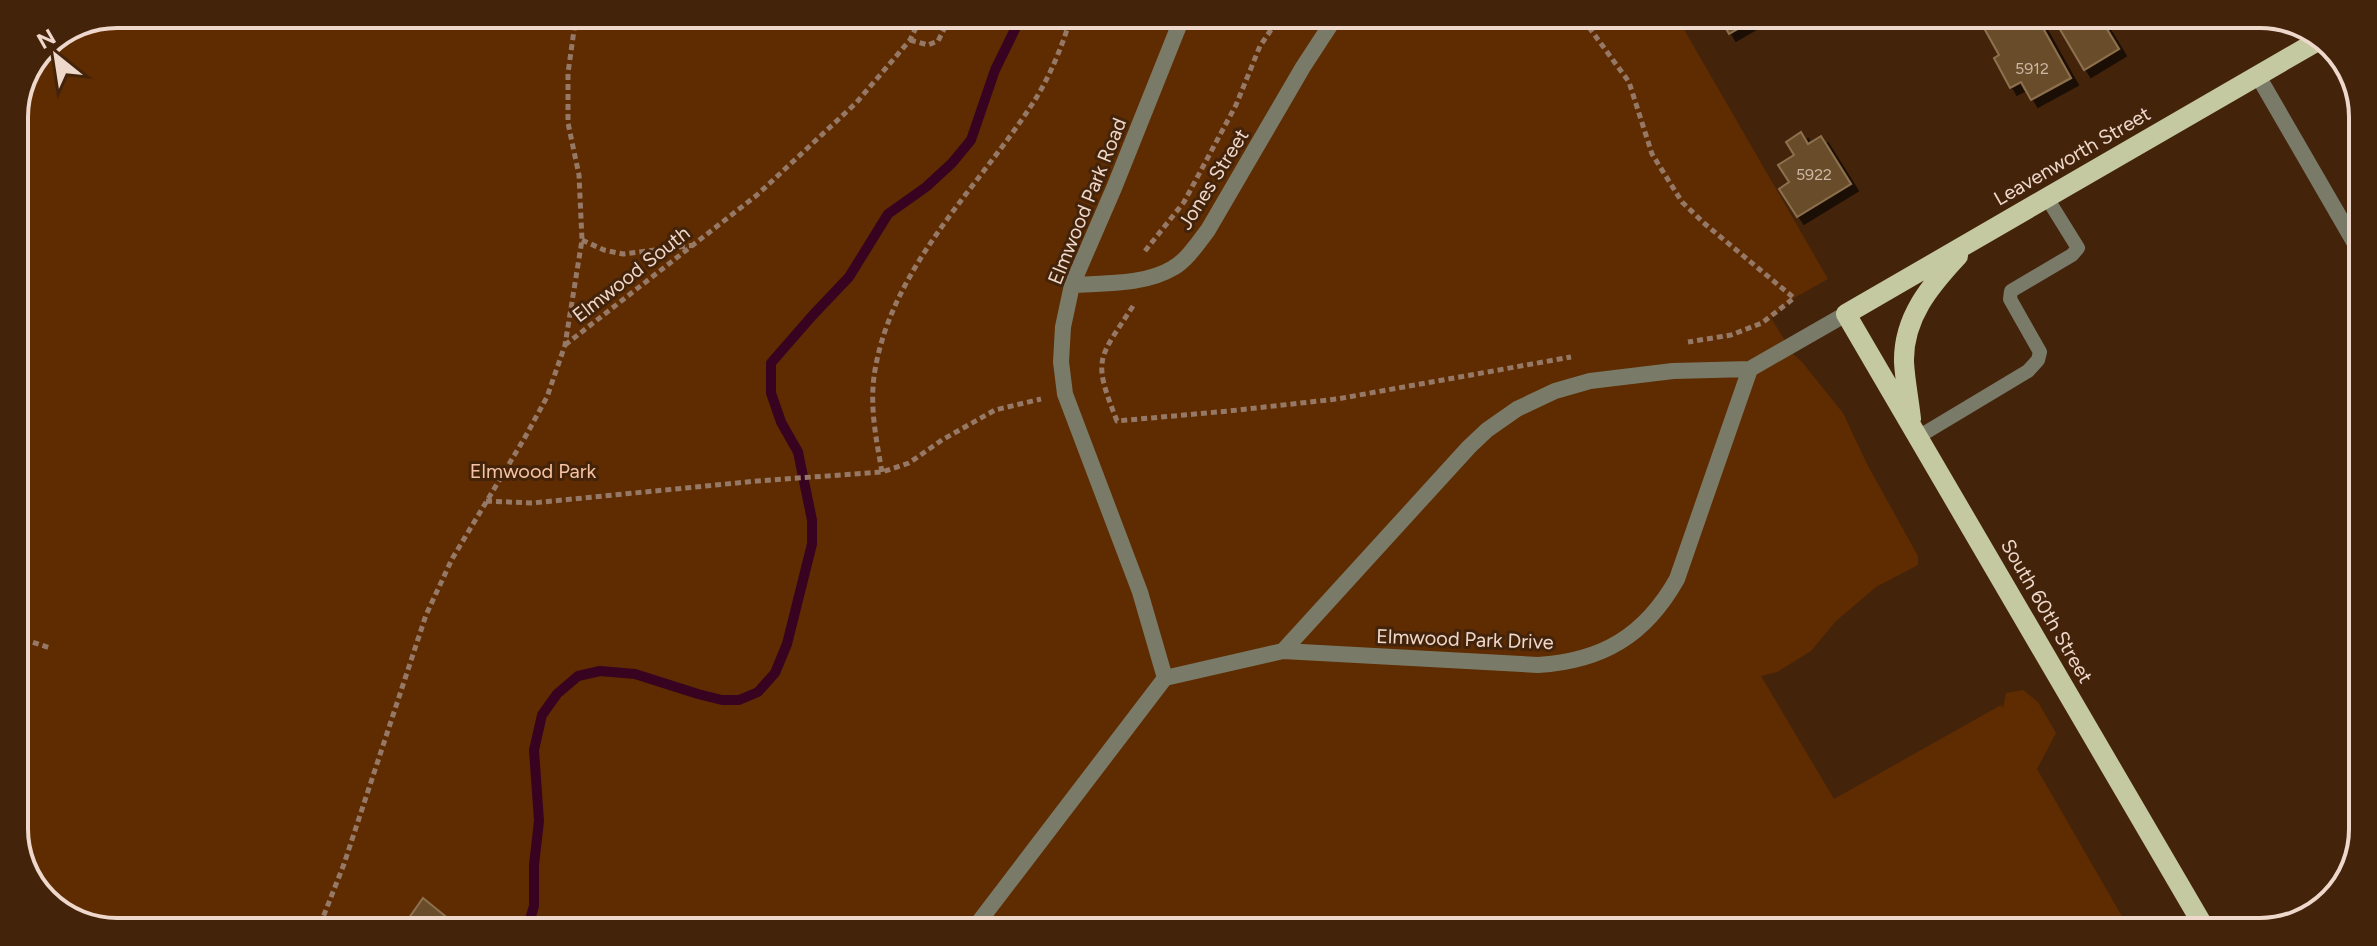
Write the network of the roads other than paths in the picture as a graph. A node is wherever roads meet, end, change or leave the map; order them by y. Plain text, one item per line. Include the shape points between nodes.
1 (1178, 28) edge
2 (1328, 28) edge
3 (2312, 45) edge
4 (2258, 76) junction
5 (2047, 198) junction
6 (2349, 233) edge
7 (1971, 242) junction
8 (1072, 285) junction
9 (1846, 314) junction
10 (1750, 369) junction
11 (1915, 432) junction
12 (1283, 651) junction
13 (1165, 678) junction
14 (982, 918) edge
15 (2199, 918) edge

1 - 8 street, Elmwood Park Road
2 - 8 street, Jones Street via 1208,230 1175,268 1154,277
3 - 4 main road, Leavenworth Street
4 - 5 main road, Leavenworth Street
4 - 6 street
5 - 7 main road, Leavenworth Street
5 - 11 lane via 2078,248 2011,291 2010,299 2040,352 2038,360 2028,371
7 - 9 main road, Leavenworth Street
7 - 11 main road via 1926,292 1909,328 1904,360
8 - 13 street, Elmwood Park Road via 1063,327 1065,394 1130,562
9 - 10 street
9 - 11 main road, South 60th Street
10 - 12 street via 1590,381 1517,409 1469,447
10 - 12 street, Elmwood Park Drive via 1677,579 1665,600 1617,644 1594,655 1538,665
11 - 15 main road, South 60th Street
12 - 13 street, Elmwood Park Drive
13 - 14 street

